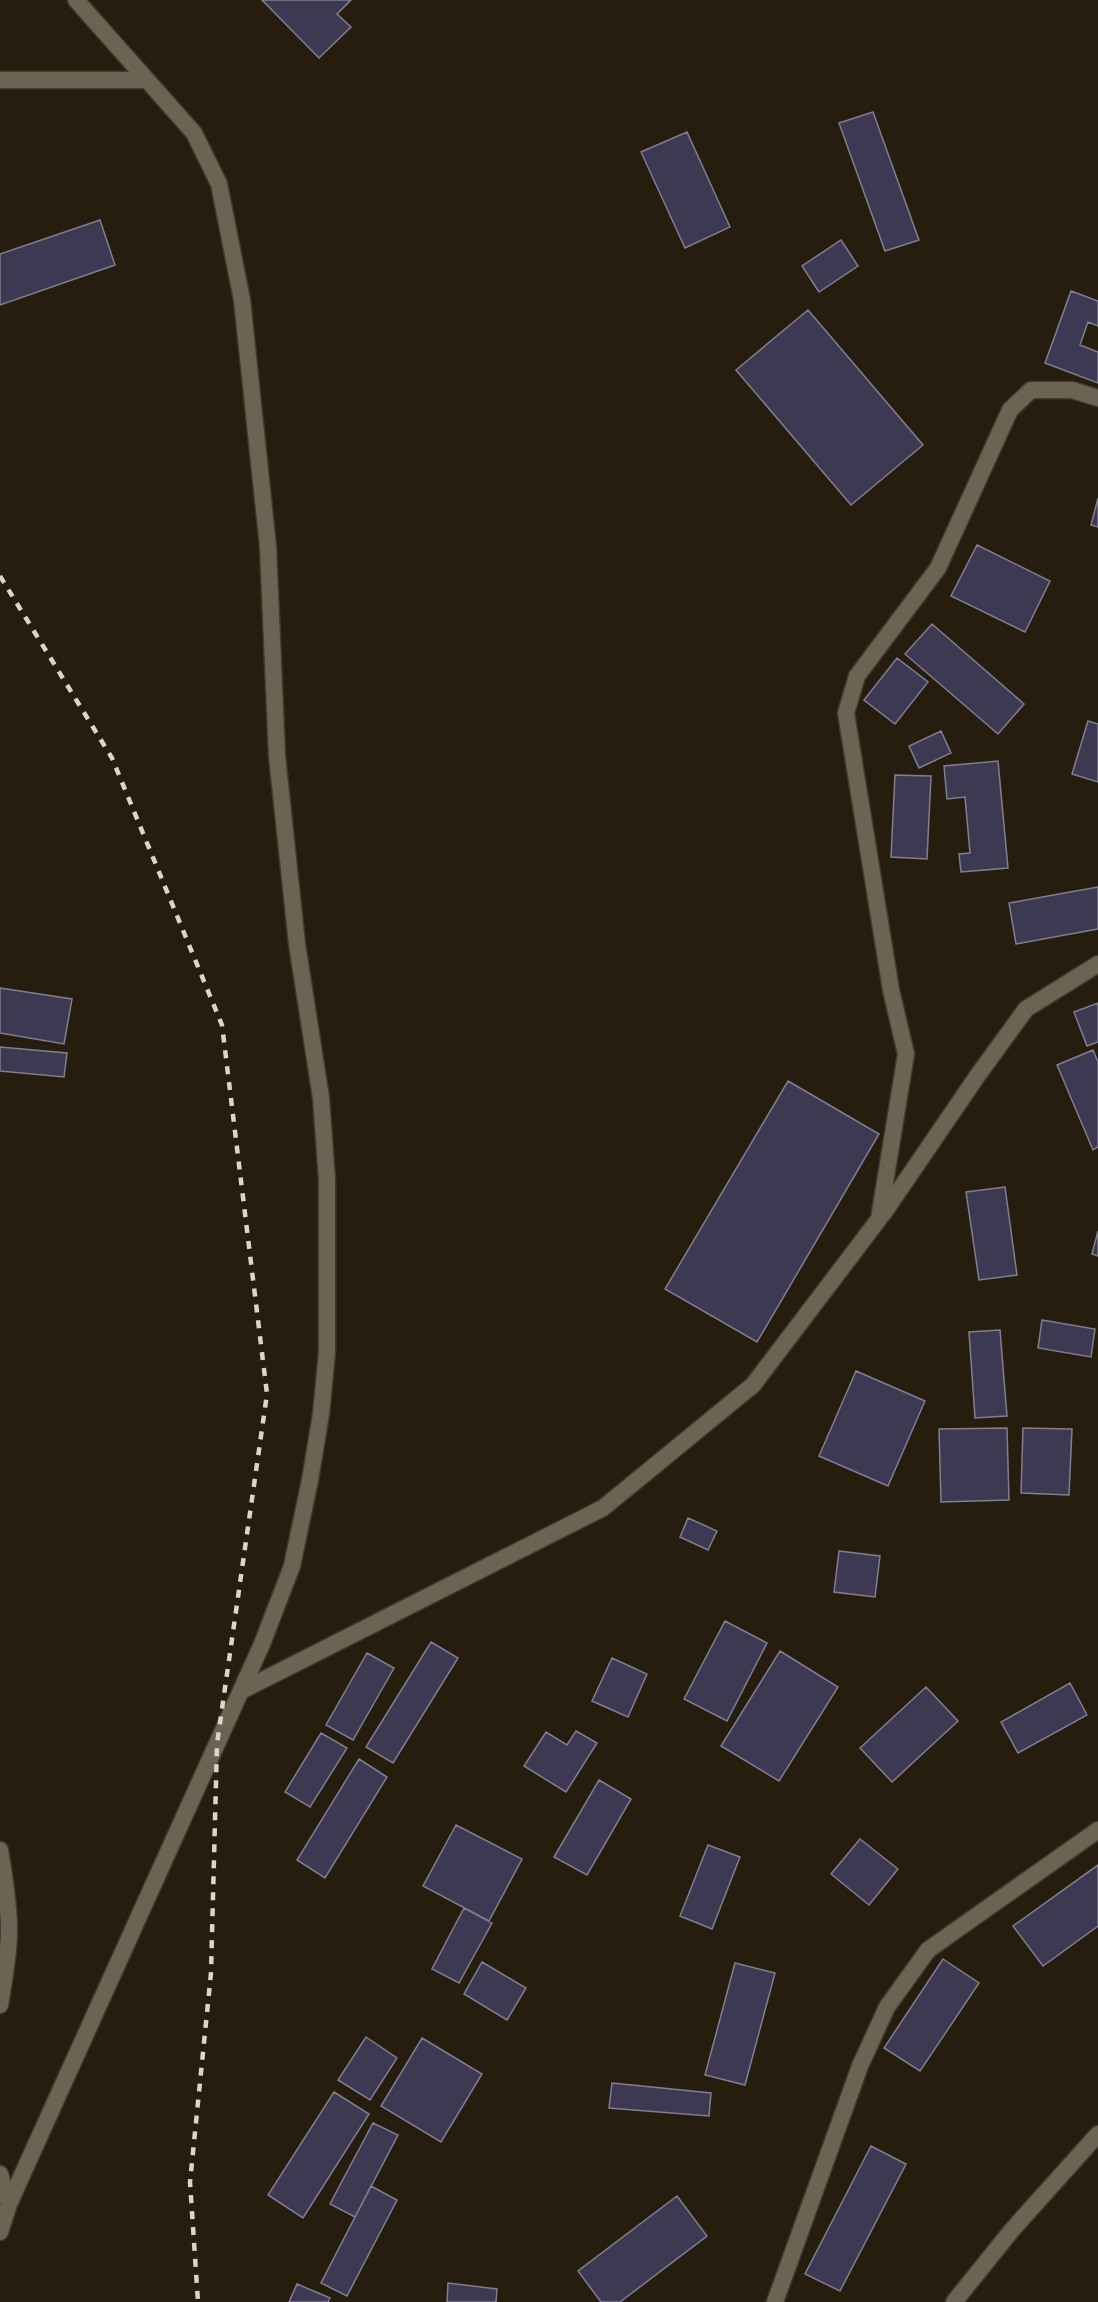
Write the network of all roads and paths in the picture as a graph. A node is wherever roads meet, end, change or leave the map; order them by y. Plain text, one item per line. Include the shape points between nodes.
1 (76, 0) edge
2 (0, 80) edge
3 (147, 80) junction
4 (1098, 398) edge
5 (1098, 964) edge
6 (879, 1220) junction
7 (241, 1691) junction
8 (1098, 1830) edge
9 (0, 1850) edge
10 (0, 2005) edge
11 (1098, 2134) edge
12 (0, 2174) edge
13 (9, 2204) junction
14 (0, 2232) edge
15 (775, 2302) edge
16 (954, 2302) edge

1 - 3 street
2 - 3 street
3 - 7 street via 194,134 219,184 243,300 268,547 277,756 297,944 321,1098 327,1180 327,1352 310,1480 292,1566
4 - 6 street via 1072,390 1031,390 1010,410 938,568 857,676 846,713 891,990 906,1054
5 - 6 street via 1026,1009
6 - 7 street via 753,1384 603,1508
7 - 13 street
8 - 15 street via 928,1950 887,2007 860,2066
9 - 10 street via 9,1930
11 - 16 street
12 - 13 street
13 - 14 street

